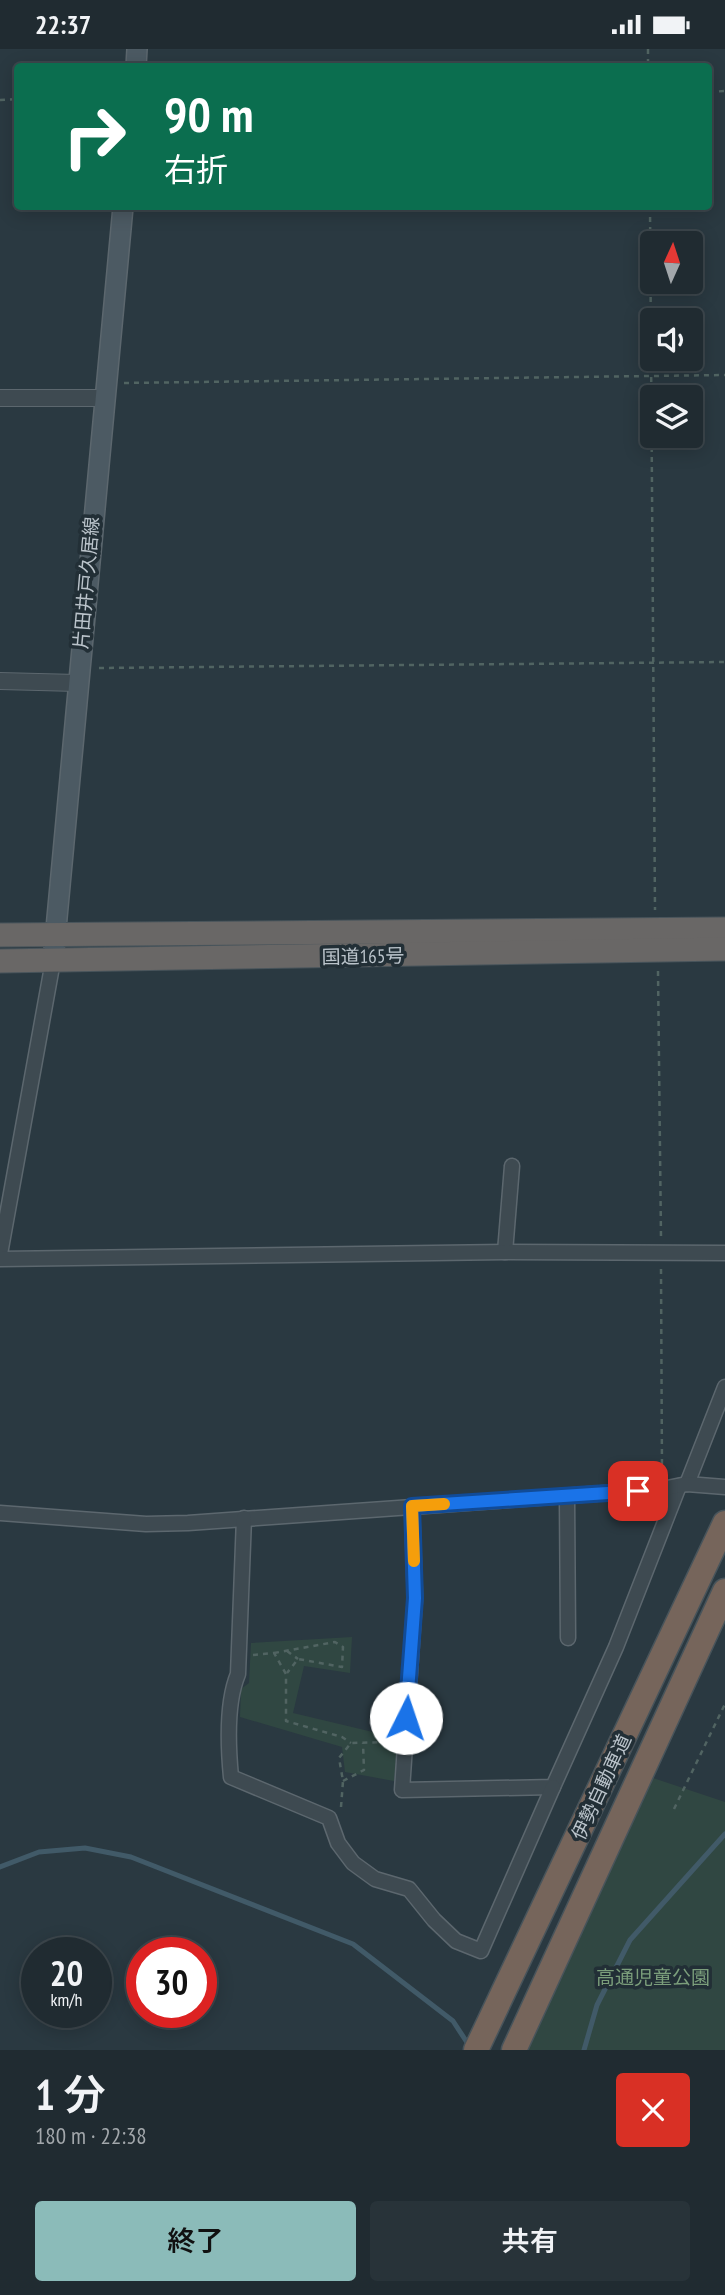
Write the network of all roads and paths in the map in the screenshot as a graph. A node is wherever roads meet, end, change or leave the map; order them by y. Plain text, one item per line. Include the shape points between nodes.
1 (123, 210) edge
2 (650, 210) edge
3 (725, 375) edge
4 (652, 377) junction
5 (105, 390) junction
6 (0, 398) edge
7 (725, 662) edge
8 (654, 664) junction
9 (78, 675) junction
10 (0, 681) edge
11 (725, 929) edge
12 (655, 931) junction
13 (56, 935) junction
14 (0, 936) edge
15 (725, 949) edge
16 (0, 961) edge
17 (53, 961) junction
18 (658, 965) dead end
19 (512, 1166) dead end
20 (505, 1252) junction
21 (661, 1253) junction
22 (725, 1253) edge
23 (0, 1256) edge
24 (725, 1387) edge
25 (683, 1485) junction
26 (725, 1487) edge
27 (662, 1489) junction
28 (567, 1496) junction
29 (412, 1506) junction
30 (0, 1513) edge
31 (244, 1518) junction
32 (725, 1523) edge
33 (725, 1591) edge
34 (568, 1637) dead end
35 (286, 1651) junction
36 (274, 1653) junction
37 (238, 1657) junction
38 (298, 1659) junction
39 (286, 1674) junction
40 (725, 1703) edge
41 (363, 1742) junction
42 (404, 1742) junction
43 (351, 1743) junction
44 (343, 1781) junction
45 (553, 1787) junction
46 (674, 1809) dead end
47 (341, 1810) dead end
48 (476, 2050) edge
49 (514, 2050) edge

1 - 5 main road, 片田井戸久居線
2 - 4 path
3 - 4 path
4 - 5 path
4 - 8 path
5 - 6 street
5 - 9 main road, 片田井戸久居線
7 - 8 path
8 - 9 path
8 - 12 path
9 - 10 street
9 - 13 main road, 片田井戸久居線
11 - 12 highway, 国道165号
12 - 13 highway, 国道165号
13 - 14 highway, 国道165号
13 - 17 main road, 片田井戸久居線
15 - 17 highway, 国道165号
16 - 17 highway, 国道165号
17 - 23 street
18 - 21 path
19 - 20 street
20 - 21 street
20 - 23 street
21 - 22 street
21 - 27 path
24 - 25 street
25 - 26 street
25 - 27 street
25 - 45 street
27 - 28 street
28 - 29 street
28 - 34 street
29 - 31 street
29 - 42 street via 415,1598
30 - 31 street via 146,1524
31 - 37 street
32 - 48 highway, 伊勢自動車道
33 - 49 highway, 伊勢自動車道
35 - 36 path
35 - 38 path
35 - 38 path via 335,1642 343,1647 342,1667
36 - 37 path
36 - 39 path
37 - 45 street via 231,1777 329,1818 338,1843 353,1863 375,1879 409,1889 456,1941 481,1951
38 - 39 path
39 - 43 path via 286,1721
40 - 46 path
41 - 42 path
41 - 43 path
41 - 44 path via 364,1770
42 - 45 street via 402,1790
43 - 44 path via 339,1758
44 - 47 path

